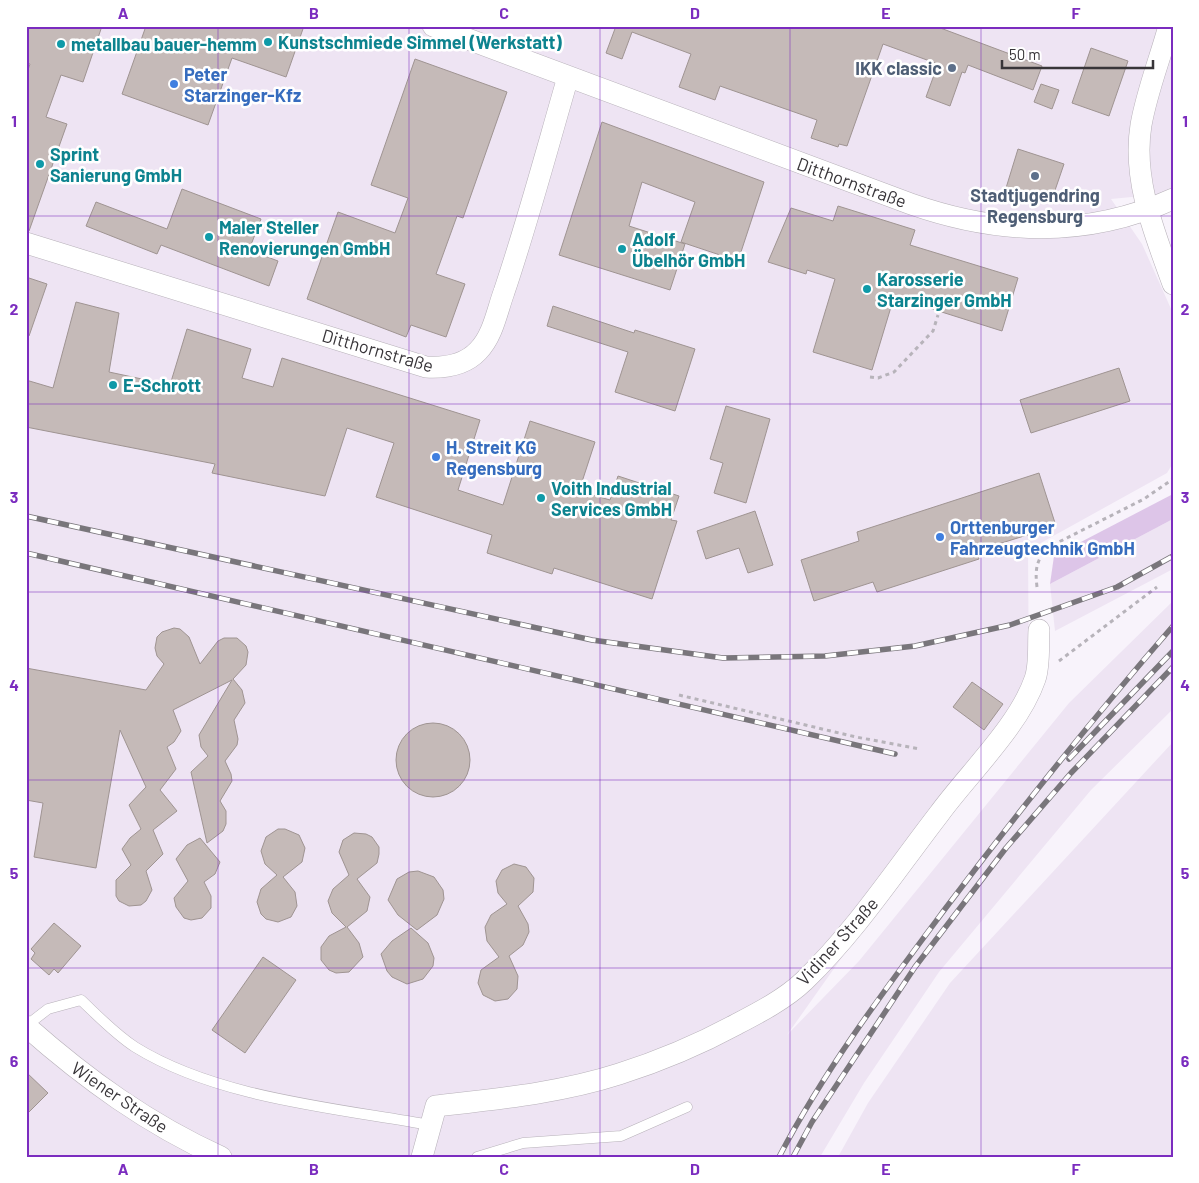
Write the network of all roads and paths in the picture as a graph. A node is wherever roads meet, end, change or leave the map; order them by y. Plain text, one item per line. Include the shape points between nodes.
1 (433, 26) edge
2 (1169, 26) edge
3 (568, 77) junction
4 (1173, 199) edge
5 (1146, 211) junction
6 (26, 244) edge
7 (1173, 284) edge
8 (938, 315) dead end
9 (870, 377) dead end
10 (1173, 479) edge
11 (1037, 587) dead end
12 (1157, 587) dead end
13 (1039, 630) dead end
14 (1036, 678) junction
15 (679, 695) dead end
16 (920, 749) dead end
17 (26, 1026) edge
18 (688, 1107) dead end
19 (430, 1125) junction
20 (221, 1157) edge
21 (423, 1157) edge
22 (477, 1157) edge

1 - 3 street, Ditthornstraße
2 - 5 street via 1141,127 1140,168
3 - 5 street, Ditthornstraße via 963,221 1058,228 1099,223
3 - 6 street, Ditthornstraße via 516,258 489,335 478,352 461,363 442,368 426,367
4 - 5 street, Ditthornstraße
5 - 7 street
8 - 9 path via 933,331 894,372 878,378
10 - 11 path via 1144,500 1047,548 1038,558
12 - 14 path
13 - 14 street, Vidiner Straße
14 - 19 street, Vidiner Straße via 1026,700 991,750 940,812 856,926 802,983 760,1012 679,1052 618,1075 532,1094 436,1106
15 - 16 path
17 - 19 lane via 48,1009 81,1000 135,1047 173,1067 210,1081 246,1092
17 - 20 street, Wiener Straße via 106,1092 153,1122
18 - 22 lane via 621,1136 523,1143
19 - 21 street, Vidiner Straße

